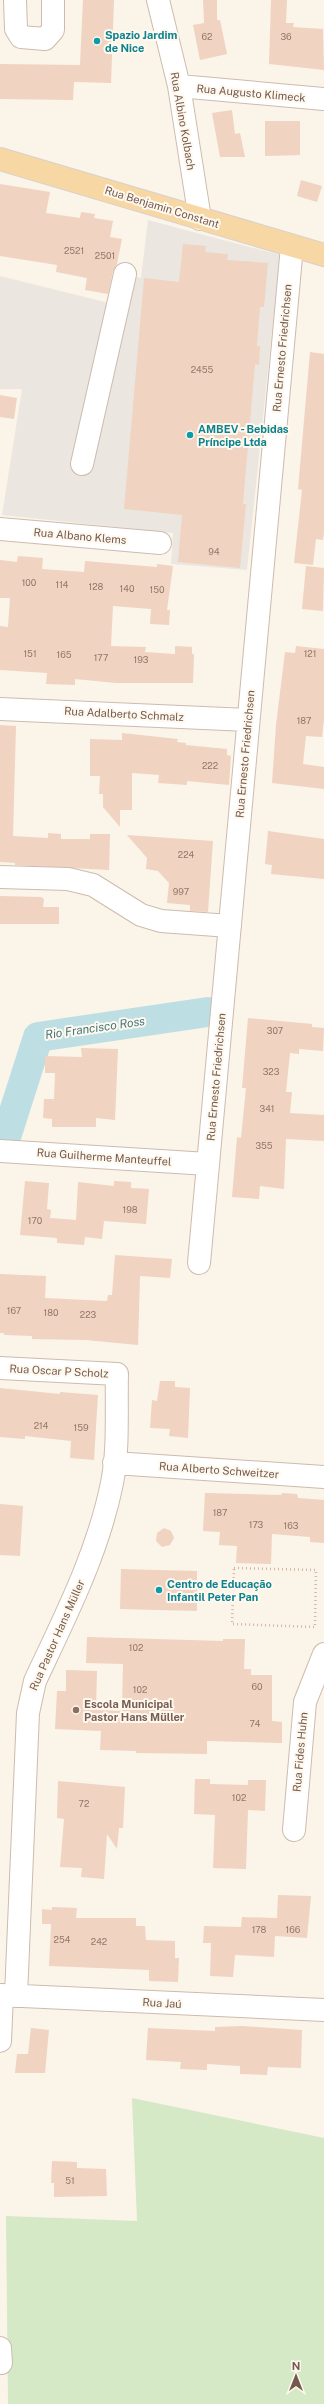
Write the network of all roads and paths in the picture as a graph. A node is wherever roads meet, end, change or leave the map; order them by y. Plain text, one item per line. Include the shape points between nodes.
1 (15, 0) edge
2 (53, 0) edge
3 (158, 0) edge
4 (179, 86) junction
5 (324, 99) edge
6 (0, 159) edge
7 (200, 219) junction
8 (292, 246) junction
9 (324, 255) edge
10 (125, 274) dead end
11 (82, 464) dead end
12 (0, 529) edge
13 (160, 543) dead end
14 (0, 709) edge
15 (248, 720) junction
16 (0, 877) edge
17 (230, 926) junction
18 (0, 1151) edge
19 (208, 1164) junction
20 (199, 1263) dead end
21 (0, 1368) edge
22 (117, 1374) joint
23 (114, 1463) junction
24 (324, 1477) edge
25 (269, 1626) joint
26 (324, 1654) edge
27 (294, 1830) dead end
28 (6, 1995) edge
29 (324, 2010) edge
30 (0, 2041) edge

1 - 2 street via 16,30 21,37 45,39 53,30
3 - 4 street, Rua Albino Kolbach
4 - 5 street, Rua Augusto Klimeck
4 - 7 street, Rua Albino Kolbach
6 - 7 main road, Rua Benjamin Constant
7 - 8 main road, Rua Benjamin Constant
8 - 9 main road, Rua Benjamin Constant
8 - 15 street, Rua Ernesto Friedrichsen
10 - 11 street
12 - 13 street, Rua Albano Klems
14 - 15 street, Rua Adalberto Schmalz
15 - 17 street, Rua Ernesto Friedrichsen
16 - 17 street via 68,879 93,885 141,915 161,921
17 - 19 street, Rua Ernesto Friedrichsen
18 - 19 street, Rua Guilherme Manteuffel
19 - 20 street, Rua Ernesto Friedrichsen
21 - 22 street, Rua Oscar P Scholz
22 - 23 street, Rua Pastor Hans Müller
23 - 24 street, Rua Alberto Schweitzer
23 - 28 street, Rua Pastor Hans Müller via 107,1503 79,1586 30,1696
25 - 25 path via 232,1624 234,1568 316,1570 315,1628
26 - 27 street, Rua Fides Huhn via 305,1702
28 - 29 street, Rua Jaú
28 - 30 street, Rua Pastor Hans Müller

